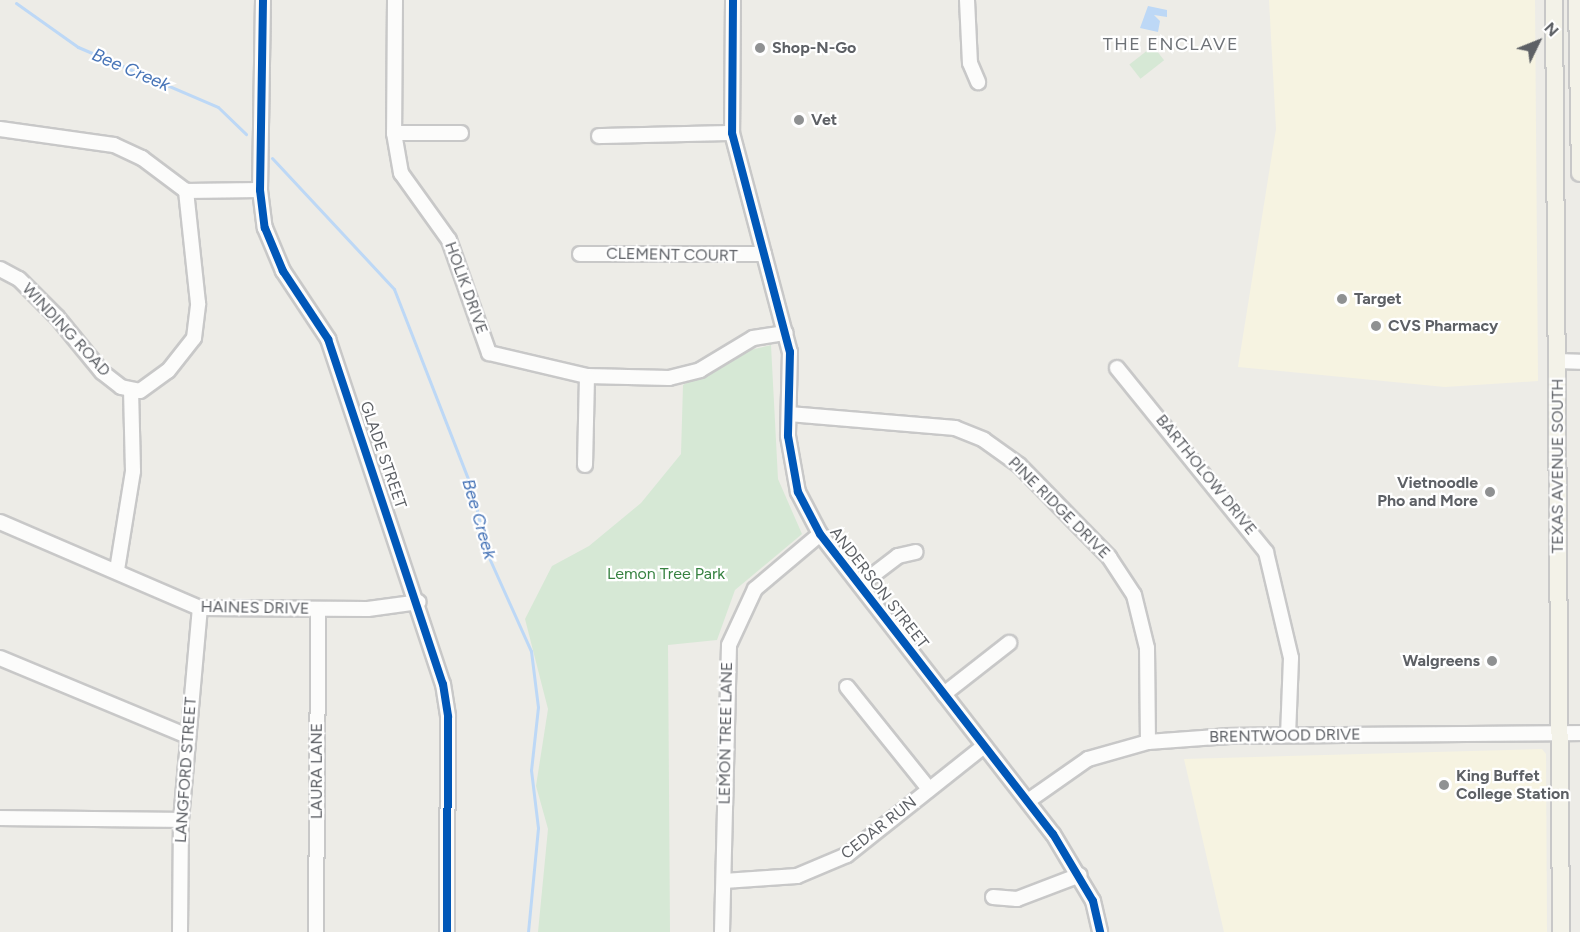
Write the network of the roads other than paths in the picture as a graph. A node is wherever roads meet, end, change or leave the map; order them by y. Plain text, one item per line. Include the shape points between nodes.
1 (263, 0) edge
2 (395, 0) edge
3 (733, 0) edge
4 (967, 0) edge
5 (1554, 0) edge
6 (1577, 0) edge
7 (978, 82) dead end
8 (0, 129) edge
9 (394, 133) junction
10 (461, 133) dead end
11 (732, 133) junction
12 (599, 136) dead end
13 (1580, 136) edge
14 (1580, 173) edge
15 (260, 190) junction
16 (186, 191) junction
17 (580, 254) dead end
18 (764, 254) junction
19 (0, 269) edge
20 (786, 333) junction
21 (1557, 361) junction
22 (1580, 362) edge
23 (1117, 368) dead end
24 (587, 376) junction
25 (131, 391) junction
26 (789, 414) junction
27 (585, 465) dead end
28 (0, 522) edge
29 (820, 534) junction
30 (916, 552) dead end
31 (117, 570) junction
32 (860, 585) junction
33 (419, 602) junction
34 (200, 608) junction
35 (318, 609) junction
36 (1009, 643) dead end
37 (0, 658) edge
38 (847, 687) dead end
39 (944, 694) junction
40 (1560, 732) junction
41 (1580, 733) edge
42 (1288, 735) junction
43 (187, 736) junction
44 (1148, 742) junction
45 (984, 746) junction
46 (929, 789) junction
47 (1028, 801) junction
48 (0, 818) edge
49 (181, 820) junction
50 (1080, 875) junction
51 (724, 881) junction
52 (993, 897) dead end
53 (180, 932) edge
54 (316, 932) edge
55 (447, 932) edge
56 (722, 932) edge
57 (1100, 932) edge
58 (1561, 932) edge

1 - 15 street, GLADE STREET
2 - 9 street, HOLIK DRIVE
3 - 11 street, ANDERSON STREET
4 - 7 street via 970,63
5 - 21 main road, TEXAS AVENUE SOUTH
6 - 13 main road
8 - 16 street via 114,146 142,158
9 - 10 street
9 - 24 street, HOLIK DRIVE via 401,173 449,240 489,353
11 - 12 street
11 - 18 street, ANDERSON STREET
13 - 14 main road
15 - 16 street
15 - 33 street, GLADE STREET via 269,242 328,339
16 - 25 street via 198,303 194,338 168,371
17 - 18 street, CLEMENT COURT
18 - 20 street, ANDERSON STREET
19 - 25 street, WINDING ROAD via 19,279 57,317 102,372
20 - 24 street, HOLIK DRIVE via 753,338 682,376
20 - 26 street, ANDERSON STREET
21 - 22 street
21 - 40 main road, TEXAS AVENUE SOUTH
23 - 42 street, BARTHOLOW DRIVE via 1266,552 1291,658
24 - 27 street
25 - 31 street via 133,471
26 - 29 street, ANDERSON STREET via 790,465 806,513
26 - 44 street, PINE RIDGE DRIVE via 955,428 984,440 1018,465 1109,557 1134,595 1147,648
28 - 31 street, HAINES DRIVE
29 - 32 street, ANDERSON STREET
29 - 51 street, LEMON TREE LANE via 754,589 729,645
30 - 32 street via 898,556
31 - 34 street, HAINES DRIVE
32 - 39 street, ANDERSON STREET
33 - 35 street, HAINES DRIVE
33 - 55 street, GLADE STREET via 448,717
34 - 35 street, HAINES DRIVE
34 - 43 street, LANGFORD STREET
35 - 54 street, LAURA LANE
36 - 39 street
37 - 43 street
38 - 46 street
39 - 45 street, ANDERSON STREET
40 - 41 street, BRENTWOOD DRIVE
40 - 42 street, BRENTWOOD DRIVE
40 - 58 main road, TEXAS AVENUE SOUTH
42 - 44 street, BRENTWOOD DRIVE
43 - 49 street, LANGFORD STREET
44 - 47 street, BRENTWOOD DRIVE via 1088,759
45 - 46 street, CEDAR RUN
45 - 47 street, ANDERSON STREET
46 - 51 street, CEDAR RUN via 863,844 830,864 781,879
47 - 50 street, ANDERSON STREET
48 - 49 street
49 - 53 street, LANGFORD STREET
50 - 52 street via 1017,898
50 - 57 street, ANDERSON STREET
51 - 56 street, LEMON TREE LANE

